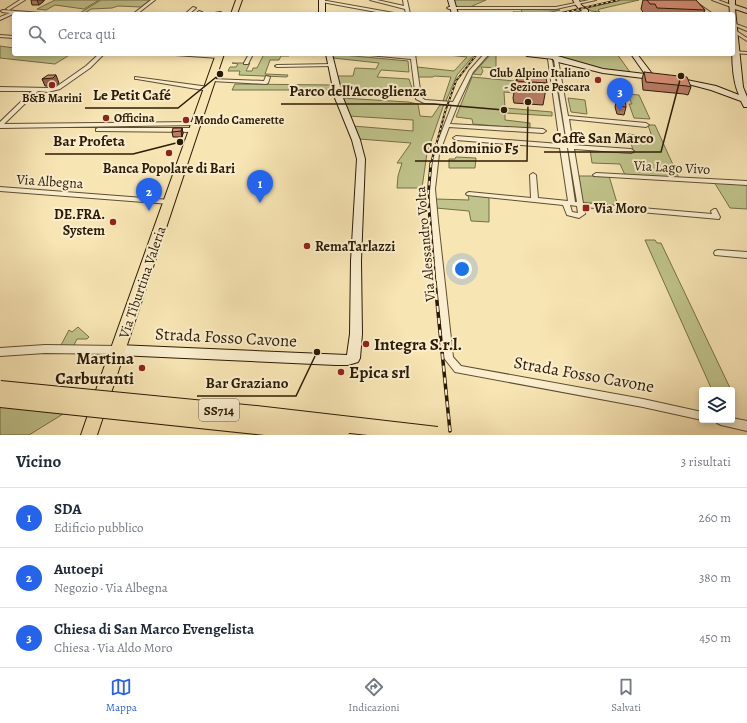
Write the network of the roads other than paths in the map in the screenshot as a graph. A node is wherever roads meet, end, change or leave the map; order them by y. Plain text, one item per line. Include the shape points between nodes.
1 (23, 0) edge
2 (153, 0) edge
3 (239, 0) edge
4 (322, 0) edge
5 (372, 0) edge
6 (405, 0) edge
7 (447, 0) edge
8 (451, 0) edge
9 (594, 0) edge
10 (691, 0) edge
11 (714, 0) edge
12 (578, 2) edge
13 (732, 3) edge
14 (194, 8) dead end
15 (406, 8) junction
16 (5, 10) edge
17 (452, 11) edge
18 (747, 11) edge
19 (23, 12) edge
20 (138, 12) edge
21 (189, 12) edge
22 (235, 12) edge
23 (322, 12) edge
24 (384, 12) edge
25 (407, 12) edge
26 (587, 12) edge
27 (708, 12) edge
28 (0, 19) edge
29 (735, 29) edge
30 (735, 30) edge
31 (747, 30) edge
32 (0, 36) edge
33 (12, 37) edge
34 (747, 40) edge
35 (735, 52) edge
36 (747, 53) edge
37 (100, 56) edge
38 (220, 56) edge
39 (250, 56) edge
40 (413, 56) edge
41 (485, 56) edge
42 (635, 56) edge
43 (553, 57) edge
44 (330, 60) edge
45 (246, 63) dead end
46 (277, 66) dead end
47 (268, 77) dead end
48 (651, 77) junction
49 (137, 78) dead end
50 (210, 85) junction
51 (0, 89) edge
52 (36, 90) junction
53 (726, 90) junction
54 (744, 99) edge
55 (455, 104) junction
56 (566, 117) junction
57 (447, 125) junction
58 (646, 125) dead end
59 (0, 126) edge
60 (196, 127) junction
61 (37, 128) junction
62 (0, 131) edge
63 (543, 131) dead end
64 (456, 138) dead end
65 (566, 145) junction
66 (631, 151) dead end
67 (533, 175) dead end
68 (596, 175) dead end
69 (747, 184) edge
70 (0, 189) edge
71 (469, 194) dead end
72 (534, 200) junction
73 (170, 202) junction
74 (569, 203) junction
75 (581, 204) junction
76 (714, 211) dead end
77 (718, 253) dead end
78 (747, 255) edge
79 (118, 350) junction
80 (0, 352) edge
81 (458, 369) joint
82 (0, 389) edge
83 (103, 393) dead end
84 (0, 399) edge
85 (96, 414) dead end
86 (699, 415) edge
87 (734, 423) edge
88 (747, 426) edge
89 (89, 435) edge
90 (341, 435) edge
91 (437, 435) edge

1 - 16 street
2 - 20 street
3 - 22 main road
4 - 23 street
4 - 24 street
5 - 15 street
6 - 15 street
7 - 17 street
8 - 17 street
9 - 12 street
10 - 27 street
11 - 13 street
12 - 17 street via 556,8
12 - 26 street
13 - 18 street
14 - 21 street
15 - 25 street
16 - 19 street
16 - 28 street
29 - 31 street
30 - 34 street
32 - 33 street
35 - 36 street
35 - 54 street
37 - 52 street via 58,88
38 - 50 main road, Via Tiburtina Valeria
39 - 45 street
40 - 55 street via 418,98 424,101
41 - 55 street, Via Alessandro Volta via 471,71
42 - 48 street
43 - 48 street via 603,71
43 - 56 street
43 - 65 street
44 - 46 street
44 - 79 street, Strada Fosso Cavone via 339,98 361,159 356,261 356,334 353,358 336,360
47 - 50 street via 266,83 237,83 239,79
48 - 53 street
49 - 50 street
50 - 60 main road, Via Tiburtina Valeria
51 - 52 street
52 - 59 street
53 - 54 street
53 - 54 street
55 - 57 street, Via Alessandro Volta
56 - 58 street
56 - 65 street
57 - 63 street
57 - 81 street, Via Alessandro Volta via 436,154 432,189 449,358
59 - 61 street
60 - 61 street
60 - 73 main road, Via Tiburtina Valeria
61 - 62 street
64 - 65 street
65 - 66 street
65 - 74 street
65 - 75 street
67 - 72 street
68 - 69 street, Via Lago Vivo
70 - 73 street, Via Albegna
71 - 72 street
72 - 74 street
73 - 79 main road, Via Tiburtina Valeria
74 - 75 street
74 - 75 street via 568,211 572,215 582,214
75 - 76 street via 717,217
77 - 78 street
79 - 80 street, Strada Fosso Cavone via 45,349
79 - 83 main road, Via Tiburtina Valeria
81 - 86 street, Strada Fosso Cavone
82 - 91 highway, SS714, bridge
84 - 90 highway, SS714, bridge
85 - 89 main road
87 - 88 street

